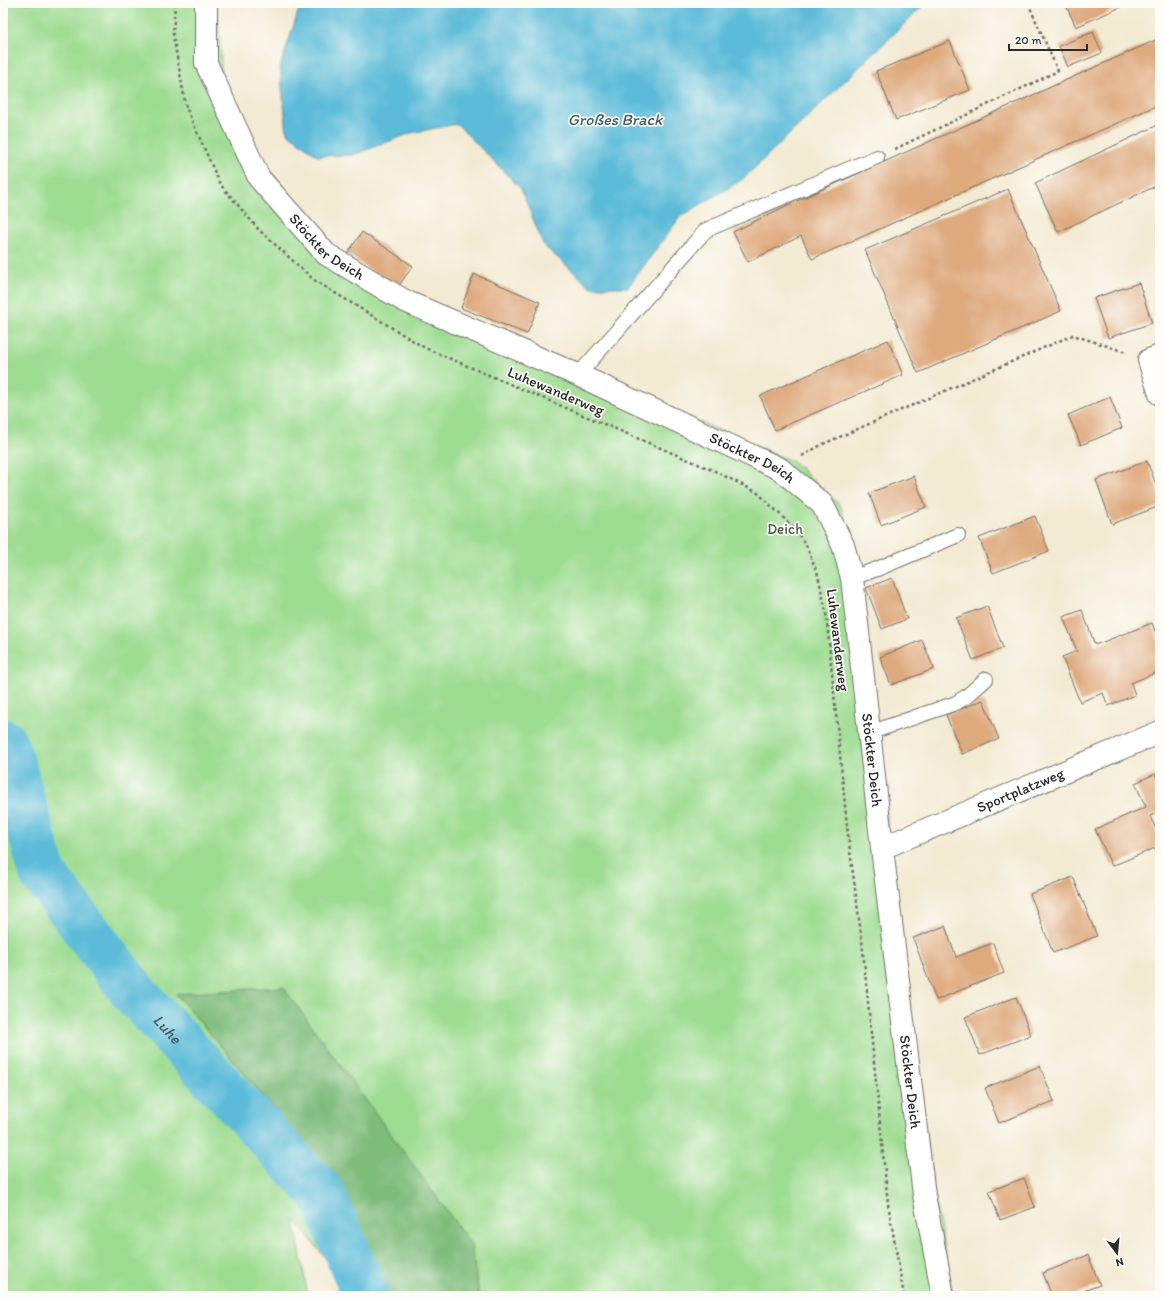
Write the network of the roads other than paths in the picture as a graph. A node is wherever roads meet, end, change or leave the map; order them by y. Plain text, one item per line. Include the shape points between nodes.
1 (206, 3) edge
2 (877, 157) road end
3 (1154, 358) edge
4 (578, 375) junction
5 (1160, 394) edge
6 (958, 535) dead end
7 (852, 578) junction
8 (986, 679) dead end
9 (1160, 732) edge
10 (869, 733) junction
11 (882, 848) junction
12 (943, 1296) edge

1 - 4 street, Stöckter Deich via 206,63 259,178 326,254 405,301
2 - 4 lane via 706,230
3 - 5 street
4 - 7 street, Stöckter Deich via 780,469 822,504 843,545
6 - 7 lane
7 - 10 street, Stöckter Deich
8 - 10 lane via 956,703
9 - 11 street, Sportplatzweg
10 - 11 street, Stöckter Deich
11 - 12 street, Stöckter Deich via 924,1195

